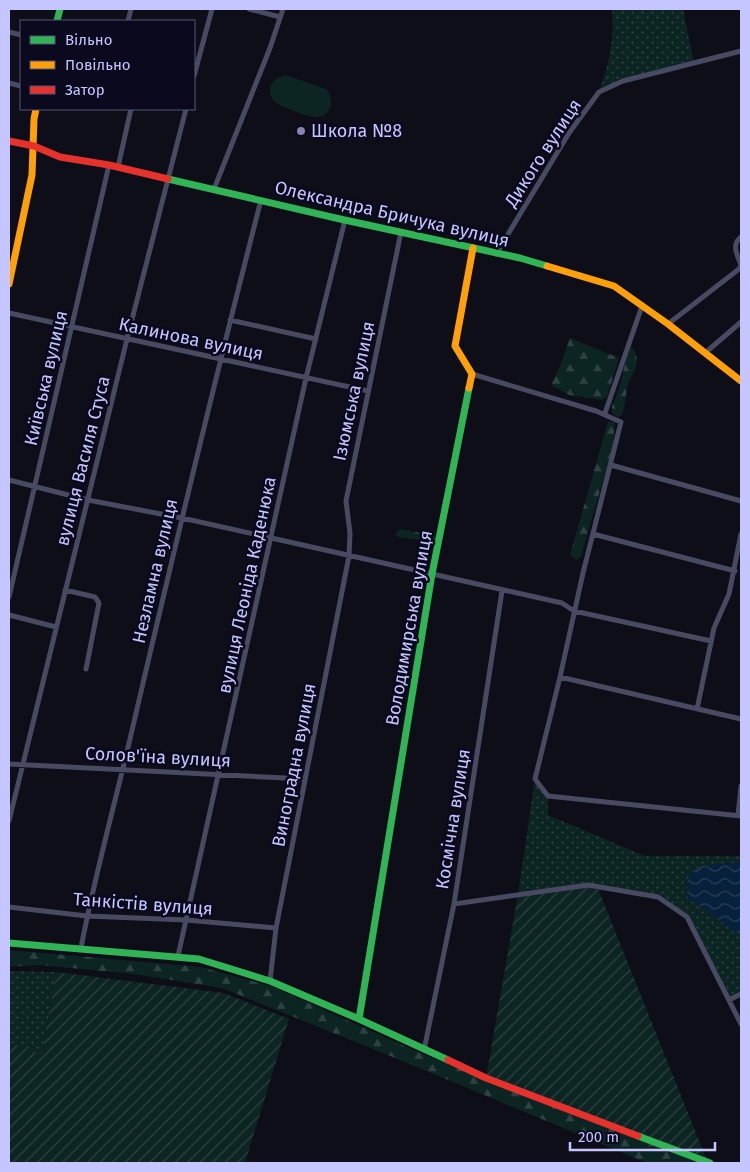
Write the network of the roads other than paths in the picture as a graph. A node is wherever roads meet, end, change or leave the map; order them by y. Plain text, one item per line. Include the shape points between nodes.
1 (212, 9) edge
2 (250, 9) edge
3 (284, 9) edge
4 (280, 17) junction
5 (741, 51) edge
6 (195, 70) edge
7 (36, 110) edge
8 (131, 110) edge
9 (186, 110) edge
10 (9, 141) edge
11 (34, 146) junction
12 (109, 165) junction
13 (118, 167) junction
14 (168, 179) junction
15 (214, 189) junction
16 (261, 200) junction
17 (344, 220) junction
18 (401, 232) junction
19 (741, 237) edge
20 (474, 248) junction
21 (496, 254) junction
22 (9, 284) edge
23 (642, 306) junction
24 (9, 313) edge
25 (230, 320) junction
26 (741, 322) edge
27 (668, 324) junction
28 (72, 326) junction
29 (316, 339) junction
30 (127, 340) junction
31 (705, 353) junction
32 (221, 360) junction
33 (472, 374) junction
34 (306, 378) junction
35 (741, 381) edge
36 (368, 391) junction
37 (605, 413) junction
38 (611, 465) junction
39 (9, 480) edge
40 (35, 487) junction
41 (88, 500) junction
42 (741, 501) edge
43 (182, 518) junction
44 (593, 534) junction
45 (741, 534) edge
46 (271, 537) junction
47 (349, 556) junction
48 (735, 571) junction
49 (432, 574) junction
50 (65, 590) junction
51 (502, 591) junction
52 (9, 598) edge
53 (574, 611) junction
54 (9, 615) edge
55 (56, 627) junction
56 (711, 641) junction
57 (86, 669) dead end
58 (560, 677) junction
59 (697, 709) junction
60 (741, 719) edge
61 (9, 764) edge
62 (21, 764) junction
63 (124, 769) junction
64 (220, 774) junction
65 (305, 779) junction
66 (741, 786) edge
67 (740, 816) edge
68 (9, 821) edge
69 (454, 904) junction
70 (9, 907) edge
71 (87, 916) junction
72 (186, 920) junction
73 (276, 928) junction
74 (9, 943) edge
75 (81, 948) junction
76 (178, 956) junction
77 (270, 981) junction
78 (741, 994) edge
79 (729, 1000) junction
80 (359, 1019) junction
81 (741, 1024) edge
82 (424, 1050) junction
83 (710, 1163) edge

1 - 6 street
2 - 4 street
3 - 4 street
4 - 15 street
5 - 21 street, Дикого вулиця via 623,81 600,92 569,133
7 - 11 street
8 - 13 street
9 - 14 street, вулиця Василя Стуса
10 - 11 street, Олександра Бричука вулиця
11 - 12 street, Олександра Бричука вулиця via 60,157
11 - 22 street via 32,174
12 - 13 street, Олександра Бричука вулиця
12 - 28 street, Київська вулиця
13 - 14 street, Олександра Бричука вулиця
14 - 15 street, Олександра Бричука вулиця
14 - 30 street, вулиця Василя Стуса
15 - 16 street, Олександра Бричука вулиця
16 - 17 street, Олександра Бричука вулиця
16 - 25 street, Незламна вулиця
17 - 18 street, Олександра Бричука вулиця
17 - 29 street, вулиця Леоніда Каденюка
18 - 20 street, Олександра Бричука вулиця
18 - 36 street, Ізюмська вулиця
19 - 27 street via 735,247 741,265 739,269
20 - 21 street, Олександра Бричука вулиця
20 - 33 street via 455,346
21 - 23 street, Олександра Бричука вулиця via 614,286
23 - 27 street, Олександра Бричука вулиця
23 - 37 street
24 - 28 street, Калинова вулиця
25 - 29 street
25 - 32 street, Незламна вулиця
26 - 31 street
27 - 31 street, Олександра Бричука вулиця
28 - 30 street, Калинова вулиця
28 - 40 street, Київська вулиця
29 - 34 street, вулиця Леоніда Каденюка
30 - 32 street, Калинова вулиця
30 - 41 street, вулиця Василя Стуса
31 - 35 street, Олександра Бричука вулиця
32 - 34 street, Калинова вулиця
32 - 43 street, Незламна вулиця
33 - 37 street
33 - 49 street, Володимирська вулиця
34 - 36 street, Калинова вулиця
34 - 46 street, вулиця Леоніда Каденюка
36 - 47 street, Ізюмська вулиця via 346,501
37 - 38 street via 621,422
38 - 42 street
38 - 44 street
39 - 40 street
40 - 41 street
40 - 52 street, Київська вулиця
41 - 43 street
41 - 50 street, вулиця Василя Стуса
43 - 46 street
43 - 63 street, Незламна вулиця
44 - 48 street
44 - 53 street
45 - 48 street
46 - 47 street
46 - 64 street, вулиця Леоніда Каденюка
47 - 49 street
47 - 65 street, Виноградна вулиця
48 - 56 street
49 - 51 street
49 - 80 street, Володимирська вулиця
50 - 55 street, вулиця Василя Стуса
50 - 57 street via 95,597 99,603
51 - 53 street via 562,603
51 - 69 street, Космічна вулиця
53 - 56 street
53 - 58 street
54 - 55 street
55 - 62 street, вулиця Василя Стуса
56 - 59 street
58 - 59 street
58 - 67 street via 535,780 548,796
59 - 60 street
61 - 62 street, Солов'їна вулиця
62 - 63 street, Солов'їна вулиця
62 - 68 street, вулиця Василя Стуса
63 - 64 street, Солов'їна вулиця
63 - 71 street, Незламна вулиця
64 - 65 street, Солов'їна вулиця
64 - 72 street, вулиця Леоніда Каденюка
65 - 73 street, Виноградна вулиця
66 - 67 street
69 - 79 street via 588,885 658,897 687,917
69 - 82 street, Космічна вулиця
70 - 71 street, Танкістів вулиця
71 - 72 street, Танкістів вулиця
71 - 75 street, Незламна вулиця
72 - 73 street, Танкістів вулиця
72 - 76 street, вулиця Леоніда Каденюка
73 - 77 street, Виноградна вулиця
74 - 75 street
75 - 76 street
76 - 77 street via 199,959
77 - 80 street
78 - 79 street
79 - 81 street
80 - 82 street
82 - 83 street via 486,1078

